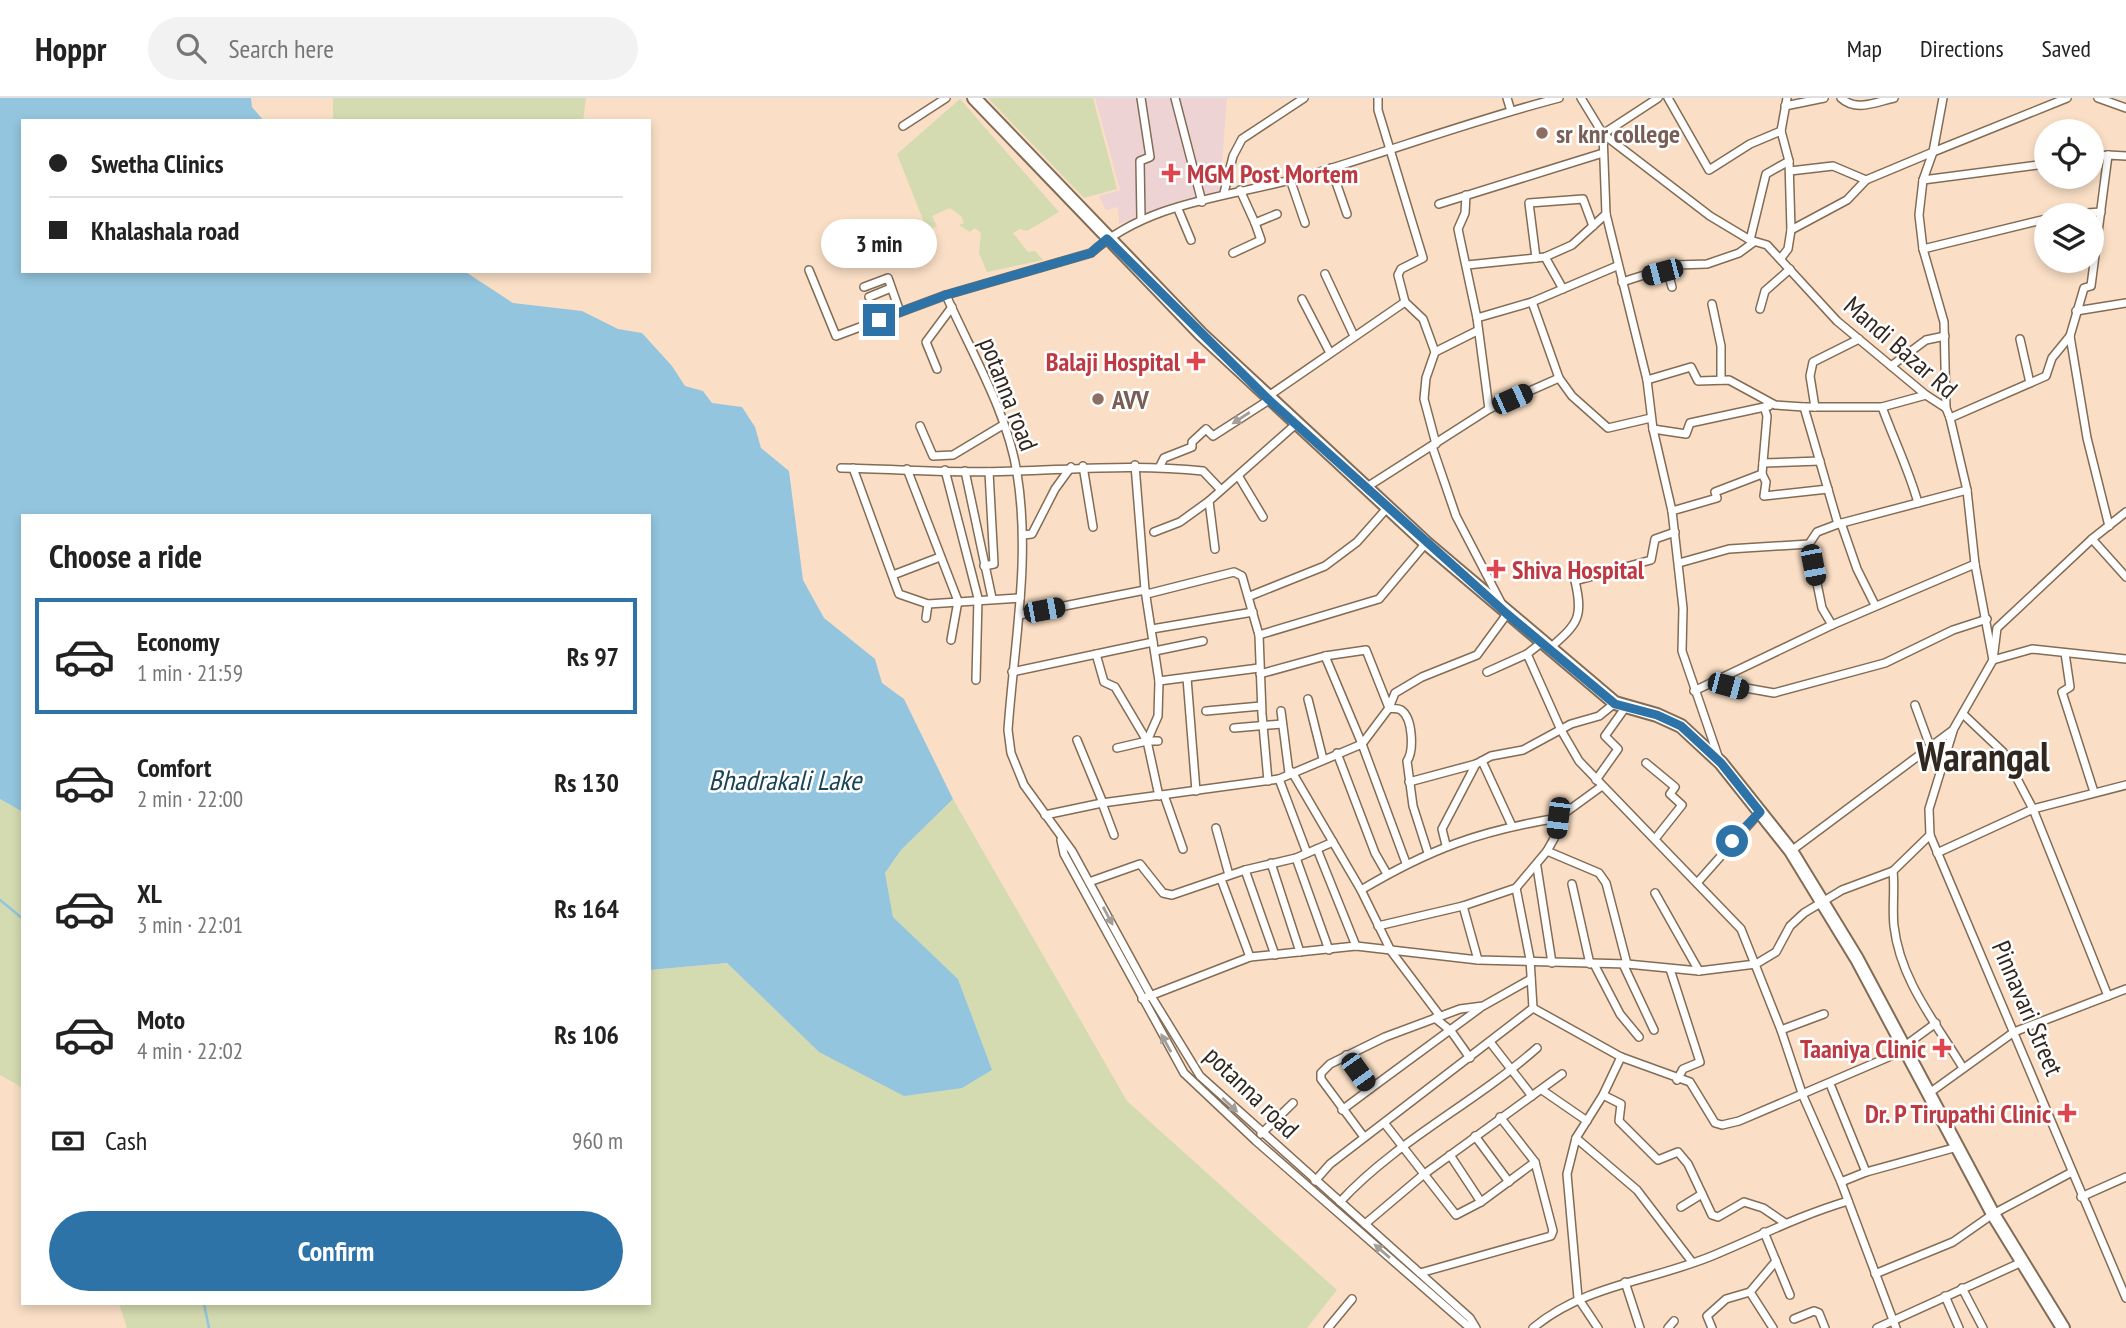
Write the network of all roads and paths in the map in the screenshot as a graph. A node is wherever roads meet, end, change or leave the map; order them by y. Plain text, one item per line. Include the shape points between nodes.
1 (946, 98) edge
2 (974, 98) edge
3 (1141, 98) edge
4 (1175, 98) edge
5 (1304, 98) edge
6 (1378, 98) edge
7 (1507, 98) edge
8 (1559, 98) edge
9 (1581, 98) edge
10 (1658, 98) edge
11 (1668, 98) edge
12 (1824, 98) edge
13 (1842, 98) edge
14 (1894, 98) edge
15 (1943, 98) edge
16 (2067, 98) edge
17 (2098, 98) edge
18 (1786, 102) edge
19 (2126, 108) edge
20 (1511, 111) junction
21 (902, 126) dead end
22 (1781, 131) junction
23 (1603, 134) junction
24 (1390, 148) junction
25 (1933, 152) junction
26 (1603, 153) junction
27 (2108, 155) junction
28 (2104, 156) edge
29 (2126, 156) edge
30 (1789, 162) junction
31 (2034, 166) edge
32 (1331, 167) junction
33 (1790, 171) junction
34 (1290, 179) junction
35 (1866, 180) junction
36 (1923, 180) junction
37 (1240, 190) junction
38 (1224, 193) junction
39 (1466, 195) junction
40 (1202, 202) junction
41 (2102, 203) edge
42 (1439, 204) dead end
43 (1178, 209) junction
44 (1277, 214) dead end
45 (1347, 214) dead end
46 (1606, 214) junction
47 (1141, 218) junction
48 (2034, 222) edge
49 (1255, 223) junction
50 (1305, 223) dead end
51 (1593, 226) junction
52 (1791, 230) junction
53 (1107, 239) junction
54 (1191, 240) dead end
55 (1752, 241) junction
56 (1923, 249) junction
57 (1233, 253) dead end
58 (1545, 257) junction
59 (1535, 258) junction
60 (1781, 258) junction
61 (1467, 265) junction
62 (1617, 266) junction
63 (1667, 269) junction
64 (1790, 269) junction
65 (809, 270) dead end
66 (2093, 273) edge
67 (1325, 274) dead end
68 (1622, 282) junction
69 (1672, 287) dead end
70 (864, 288) dead end
71 (891, 288) junction
72 (1563, 289) junction
73 (946, 295) junction
74 (869, 297) dead end
75 (1302, 299) dead end
76 (1405, 302) junction
77 (1532, 302) junction
78 (2126, 303) edge
79 (1712, 304) dead end
80 (952, 307) junction
81 (1760, 309) dead end
82 (2076, 311) junction
83 (900, 312) junction
84 (1477, 318) junction
85 (1477, 331) junction
86 (1354, 336) junction
87 (1945, 336) junction
88 (2070, 336) junction
89 (1859, 339) junction
90 (2020, 339) dead end
91 (1435, 352) junction
92 (1330, 353) junction
93 (1891, 366) junction
94 (937, 369) dead end
95 (1559, 377) junction
96 (1647, 380) junction
97 (1721, 380) junction
98 (2030, 383) junction
99 (1926, 395) junction
100 (1268, 398) junction
101 (1775, 405) junction
102 (1764, 407) junction
103 (1804, 407) junction
104 (1815, 407) junction
105 (1882, 407) junction
106 (1947, 408) junction
107 (1489, 409) junction
108 (1651, 418) junction
109 (1950, 418) junction
110 (1296, 424) junction
111 (1003, 425) junction
112 (920, 426) dead end
113 (1653, 429) junction
114 (1434, 445) junction
115 (1820, 461) junction
116 (1763, 463) junction
117 (1135, 465) junction
118 (1083, 466) junction
119 (1160, 466) junction
120 (1072, 467) junction
121 (841, 468) dead end
122 (853, 468) junction
123 (907, 469) junction
124 (945, 470) junction
125 (965, 471) junction
126 (1017, 471) junction
127 (989, 472) junction
128 (1762, 474) junction
129 (1239, 477) junction
130 (1367, 487) junction
131 (1220, 489) junction
132 (1828, 489) junction
133 (1967, 490) junction
134 (1209, 501) junction
135 (1918, 503) junction
136 (1388, 507) junction
137 (1672, 511) junction
138 (2126, 512) edge
139 (1263, 517) dead end
140 (1840, 524) junction
141 (2109, 526) junction
142 (1093, 527) dead end
143 (1154, 532) dead end
144 (1675, 532) junction
145 (1023, 535) junction
146 (2092, 539) junction
147 (1426, 543) junction
148 (1809, 544) junction
149 (1215, 549) dead end
150 (940, 557) junction
151 (1679, 563) junction
152 (1975, 564) junction
153 (984, 566) junction
154 (893, 575) junction
155 (2126, 577) edge
156 (1146, 592) junction
157 (1250, 596) junction
158 (978, 598) junction
159 (992, 598) junction
160 (1020, 598) junction
161 (958, 601) junction
162 (928, 604) junction
163 (1875, 605) junction
164 (1253, 612) junction
165 (1507, 614) junction
166 (1019, 615) junction
167 (926, 618) dead end
168 (1987, 619) junction
169 (1832, 625) junction
170 (1152, 629) junction
171 (1259, 635) junction
172 (951, 640) dead end
173 (1203, 641) dead end
174 (1153, 642) junction
175 (1545, 646) junction
176 (1155, 651) junction
177 (2065, 653) junction
178 (1096, 654) junction
179 (1527, 654) junction
180 (1325, 656) junction
181 (2126, 659) edge
182 (1993, 660) junction
183 (1259, 671) junction
184 (1012, 672) junction
185 (1487, 672) dead end
186 (1187, 678) junction
187 (976, 680) dead end
188 (1158, 681) junction
189 (1712, 682) junction
190 (1694, 691) junction
191 (1308, 698) dead end
192 (1915, 705) dead end
193 (1261, 706) junction
194 (1620, 706) junction
195 (1389, 708) junction
196 (1206, 711) dead end
197 (1281, 711) dead end
198 (1964, 715) junction
199 (1282, 724) junction
200 (1262, 725) junction
201 (1234, 728) dead end
202 (1560, 730) junction
203 (1953, 730) junction
204 (1077, 740) dead end
205 (1147, 741) junction
206 (1158, 741) dead end
207 (1362, 744) junction
208 (1930, 746) junction
209 (1117, 748) dead end
210 (1337, 753) junction
211 (1322, 759) junction
212 (1479, 762) junction
213 (1646, 763) dead end
214 (1721, 763) junction
215 (1290, 773) junction
216 (1279, 779) junction
217 (1268, 781) junction
218 (1409, 782) junction
219 (1599, 783) junction
220 (2126, 785) edge
221 (1196, 791) junction
222 (2094, 792) junction
223 (1161, 795) junction
224 (1102, 803) junction
225 (2033, 809) junction
226 (1760, 812) junction
227 (1045, 815) junction
228 (1558, 818) junction
229 (1512, 826) junction
230 (1216, 828) dead end
231 (1114, 835) dead end
232 (1930, 835) junction
233 (1060, 836) junction
234 (1655, 839) junction
235 (1333, 842) junction
236 (1446, 845) junction
237 (1183, 849) dead end
238 (1317, 849) junction
239 (1791, 850) junction
240 (1547, 851) junction
241 (1307, 853) junction
242 (1428, 853) junction
243 (1937, 853) junction
244 (1296, 858) junction
245 (1271, 863) junction
246 (1406, 863) junction
247 (1537, 867) junction
248 (1245, 870) junction
249 (1893, 871) junction
250 (1387, 874) junction
251 (1229, 875) junction
252 (1220, 879) junction
253 (1090, 882) junction
254 (1697, 883) junction
255 (1572, 884) dead end
256 (1516, 888) junction
257 (1361, 890) junction
258 (1655, 893) dead end
259 (1821, 904) junction
260 (1463, 906) junction
261 (1378, 926) junction
262 (1356, 946) junction
263 (1329, 950) junction
264 (1391, 951) junction
265 (1300, 952) junction
266 (1275, 955) junction
267 (1250, 957) junction
268 (1530, 959) junction
269 (1478, 960) junction
270 (1552, 963) junction
271 (1592, 964) junction
272 (1625, 964) junction
273 (1756, 964) junction
274 (1670, 969) junction
275 (1699, 971) junction
276 (1531, 979) junction
277 (2126, 989) edge
278 (1151, 996) junction
279 (2108, 996) junction
280 (1142, 999) junction
281 (1483, 1006) junction
282 (1533, 1008) junction
283 (1437, 1014) junction
284 (1824, 1014) dead end
285 (1936, 1023) junction
286 (1654, 1030) dead end
287 (1781, 1030) junction
288 (1451, 1031) junction
289 (2014, 1032) junction
290 (1639, 1037) dead end
291 (1490, 1042) junction
292 (1537, 1048) dead end
293 (1903, 1049) junction
294 (1346, 1055) junction
295 (1621, 1057) junction
296 (1470, 1058) junction
297 (1963, 1068) junction
298 (1511, 1071) junction
299 (1562, 1074) dead end
300 (1678, 1080) junction
301 (1830, 1084) junction
302 (1370, 1089) junction
303 (1542, 1090) junction
304 (1603, 1095) junction
305 (1927, 1095) junction
306 (1532, 1096) junction
307 (1803, 1096) junction
308 (1293, 1103) dead end
309 (1342, 1110) junction
310 (1500, 1117) junction
311 (1587, 1121) junction
312 (1385, 1124) junction
313 (1262, 1134) junction
314 (1475, 1136) junction
315 (1364, 1138) junction
316 (1576, 1138) junction
317 (1957, 1147) junction
318 (1404, 1149) junction
319 (1450, 1155) junction
320 (1535, 1162) junction
321 (1866, 1172) junction
322 (2072, 1172) junction
323 (1423, 1175) junction
324 (2126, 1177) edge
325 (1315, 1181) junction
326 (1508, 1182) junction
327 (1841, 1182) junction
328 (1702, 1194) junction
329 (2081, 1198) junction
330 (1848, 1201) junction
331 (1340, 1202) junction
332 (1481, 1202) junction
333 (1681, 1207) dead end
334 (1993, 1214) junction
335 (1785, 1223) junction
336 (1365, 1224) junction
337 (1764, 1232) junction
338 (1776, 1261) junction
339 (1692, 1262) junction
340 (2024, 1264) junction
341 (1420, 1273) junction
342 (1875, 1275) junction
343 (1625, 1282) junction
344 (1962, 1288) junction
345 (1750, 1292) junction
346 (1790, 1294) dead end
347 (1945, 1296) junction
348 (1578, 1298) junction
349 (2126, 1298) edge
350 (1352, 1299) dead end
351 (1794, 1319) dead end
352 (1894, 1325) edge
353 (1328, 1328) edge
354 (1470, 1328) edge
355 (1476, 1328) edge
356 (1532, 1328) edge
357 (1598, 1328) edge
358 (1640, 1328) edge
359 (1712, 1328) edge
360 (1773, 1328) edge
361 (1825, 1328) edge
362 (1877, 1328) edge
363 (1959, 1328) edge
364 (1983, 1328) edge
365 (2063, 1328) edge

1 - 21 street
2 - 53 highway
3 - 47 street via 1150,157 1140,161
4 - 40 street
5 - 38 street via 1242,139
6 - 24 street
7 - 20 street
8 - 20 street
9 - 23 street
10 - 23 street
11 - 22 street via 1709,170
12 - 18 street
13 - 14 street via 1858,106
15 - 25 street
16 - 25 street
17 - 19 street
18 - 22 street
20 - 24 street
22 - 30 street
23 - 26 street
23 - 55 street, Mandi Bazar Rd via 1674,190
24 - 32 street
24 - 76 street via 1423,258 1400,270
25 - 35 street
25 - 36 street
26 - 39 street
26 - 46 street
27 - 28 street
27 - 29 street
27 - 41 street
30 - 33 street
30 - 55 street via 1766,174
31 - 36 street
32 - 34 street
32 - 45 street
33 - 35 street via 1833,166
33 - 52 street
34 - 37 street
34 - 50 street
35 - 52 street via 1847,200
36 - 56 street via 1919,215
37 - 38 street
37 - 49 street
38 - 40 street
39 - 42 street
39 - 61 street via 1458,229
40 - 43 street
43 - 47 street
43 - 54 street
44 - 49 street
46 - 51 street
46 - 62 street
47 - 53 street
48 - 56 street
49 - 57 street via 1261,240
51 - 58 street via 1572,245
51 - 59 street via 1583,199 1529,203
52 - 60 street via 1788,249
53 - 73 street via 1091,253
53 - 100 highway
55 - 60 street, Mandi Bazar Rd via 1768,245
55 - 63 street via 1739,253 1707,264
56 - 87 street
58 - 59 street
58 - 72 street
59 - 61 street
60 - 64 street, Mandi Bazar Rd
61 - 84 street
62 - 68 street
62 - 72 street
63 - 68 street
63 - 69 street
64 - 81 street via 1765,291
64 - 89 street, Mandi Bazar Rd
65 - 83 street via 836,337
66 - 82 street via 2091,286 2084,288
67 - 86 street
68 - 96 street
70 - 71 street via 888,278
71 - 74 street
71 - 83 street
72 - 77 street
73 - 80 street, potanna road
73 - 83 street
75 - 92 street
76 - 86 street
76 - 91 street via 1423,319
77 - 84 street
77 - 95 street
78 - 82 street
79 - 97 street via 1721,346
80 - 94 street via 926,342
80 - 111 street, potanna road
82 - 88 street
84 - 85 street
85 - 91 street
85 - 107 street
86 - 92 street
87 - 93 street via 1926,340
87 - 106 street
88 - 98 street via 2052,358 2046,376
88 - 141 street via 2087,438
89 - 93 street, Mandi Bazar Rd
89 - 104 street via 1813,362 1810,376
90 - 98 street
91 - 114 street via 1424,399
92 - 100 street
93 - 99 street, Mandi Bazar Rd
95 - 107 street
95 - 108 street via 1572,396 1608,428
96 - 97 street via 1691,367 1698,380
96 - 108 street
97 - 101 street
98 - 109 street
99 - 105 street
99 - 106 street, Mandi Bazar Rd
100 - 110 highway
100 -> 119 street via 1213,436 1206,429 1192,447 1164,458
101 - 102 street
101 - 103 street
102 - 113 street via 1690,423 1686,434
102 - 116 street
103 - 104 street
103 - 115 street
104 - 105 street
105 - 135 street via 1909,469
106 - 109 street, Mandi Bazar Rd
107 - 114 street
108 - 113 street
109 - 133 street, Mandi Bazar Rd
110 - 129 street
110 - 130 highway
111 - 112 street via 953,455 933,456
111 - 126 street, potanna road
113 - 137 street
114 - 130 street
114 - 165 street via 1456,516
115 - 116 street
115 - 132 street
116 - 128 street
117 - 118 street
117 - 119 street
117 - 156 street
118 - 120 street
118 - 142 street
119 - 131 street via 1203,471
120 - 126 street
120 - 145 street via 1032,534
121 - 122 street
122 - 123 street
122 - 154 street
123 - 124 street
123 - 150 street
124 - 125 street
124 - 158 street
125 - 127 street
125 - 153 street
126 - 127 street
126 - 145 street, potanna road
127 - 153 street via 994,564
128 - 132 street via 1764,496
128 - 137 street via 1715,492 1717,498
129 - 131 street
129 - 139 street
130 - 136 highway
131 - 134 street
132 - 140 street
133 - 135 street
133 - 152 street, Mandi Bazar Rd
134 - 143 street via 1180,522
134 - 149 street
135 - 140 street
136 - 147 highway
136 - 157 street via 1357,542 1325,566
137 - 144 street
138 - 141 street
140 - 148 street via 1817,532
140 - 163 street
141 - 146 street
144 - 151 street
144 - 175 street via 1655,539 1651,560 1575,581 1581,607 1574,626
145 - 160 street, potanna road
146 - 155 street
146 - 182 street via 1997,628
147 - 165 highway
147 - 171 street via 1379,599
148 - 151 street via 1729,549
148 - 169 street via 1822,608
150 - 154 street
150 - 161 street
151 - 190 street via 1682,651
152 - 163 street
152 - 168 street, Mandi Bazar Rd
153 - 159 street
154 - 162 street via 899,594
156 - 157 street via 1238,572
156 - 166 street
156 - 170 street
157 - 164 street
158 - 159 street
158 - 161 street
158 - 187 street
159 - 160 street
160 - 166 street, potanna road
161 - 162 street
161 - 172 street
162 - 167 street
163 - 169 street
164 - 170 street
164 - 171 street
165 - 175 highway
165 - 195 street via 1477,655 1404,687 1395,693
166 - 184 street, potanna road
168 - 182 street, Mandi Bazar Rd
168 - 189 street via 1885,663 1774,694
169 - 189 street
170 - 174 street
171 - 183 street
173 - 176 street
174 - 176 street
174 - 178 street
175 - 179 street
175 - 194 highway
176 - 188 street
177 - 181 street
177 - 182 street via 2032,649
177 - 222 street via 2070,687 2062,692
178 - 184 street
178 - 205 street via 1104,682 1115,687
179 - 185 street
179 - 202 street
180 - 183 street
180 - 195 street via 1366,650
180 - 207 street
182 - 198 street
183 - 186 street
183 - 193 street
184 - 227 street, potanna road via 1011,753 1024,785
186 - 188 street
186 - 221 street
188 - 205 street via 1158,716
189 - 190 street
190 - 214 street
191 - 211 street
192 - 208 street
193 - 196 street
193 - 200 street
194 - 202 street
194 - 214 highway via 1681,726
194 - 219 street via 1605,736 1618,749
195 - 207 street
195 - 218 street via 1405,715 1411,738
197 - 199 street
198 - 203 street
198 - 225 street via 2003,752
199 - 200 street
199 - 215 street
200 - 201 street
200 - 217 street
202 - 212 street via 1522,750
202 - 219 street via 1578,761
203 - 208 street
203 - 232 street, Pinnavari Street via 1929,809
204 - 224 street
205 - 206 street
205 - 209 street
205 - 223 street
207 - 210 street
207 - 246 street
208 - 239 street
210 - 211 street
210 - 250 street
211 - 215 street
212 - 218 street
212 - 229 street
212 - 236 street via 1442,829
213 - 234 street via 1675,787 1670,794 1682,805
214 - 226 highway
215 - 216 street
215 - 235 street
216 - 217 street
216 - 241 street
217 - 221 street
218 - 242 street
219 - 228 street
219 - 234 street
220 - 222 street
221 - 223 street
222 - 225 street
223 - 224 street
223 - 237 street
224 - 227 street
224 - 231 street
225 - 243 street
225 - 279 street
226 - 239 highway
226 - 254 street
227 - 233 street, potanna road
228 - 229 street
228 - 240 street
229 - 236 street
230 - 251 street
232 - 243 street, Pinnavari Street
232 - 249 street
233 - 253 street, potanna road
233 - 280 street, potanna road via 1064,854
234 - 254 street
235 - 238 street
235 - 257 street
236 - 242 street
238 - 241 street
238 - 262 street
239 - 259 highway
240 - 247 street
240 - 272 street via 1599,873 1606,883
241 - 244 street
242 - 246 street
243 - 289 street, Pinnavari Street
244 - 245 street
244 - 263 street
245 - 248 street
245 - 265 street
246 - 250 street
247 - 256 street
247 - 270 street
248 - 251 street
248 - 266 street
249 - 259 street via 1842,890
249 - 285 street via 1894,926 1903,965
250 - 257 street
251 - 252 street
252 - 253 street via 1172,895 1163,893 1140,864
252 - 267 street
253 -> 278 street, potanna road
254 - 273 street via 1741,929
255 - 271 street
256 - 260 street
256 - 268 street
257 - 261 street
258 - 275 street
259 - 273 street via 1804,913 1790,926 1776,952
259 - 293 highway via 1857,959
260 - 261 street
260 - 269 street
261 - 264 street
262 - 263 street
262 - 264 street
263 - 265 street
264 - 269 street
264 - 283 street
265 - 266 street
266 - 267 street
267 - 278 street
268 - 269 street
268 - 270 street
268 - 276 street
270 - 271 street
271 - 272 street
271 - 290 street via 1619,1014
272 - 274 street
272 - 286 street
273 - 275 street
273 - 287 street
274 - 275 street
274 - 300 street via 1700,1062 1683,1069
276 - 281 street
276 - 282 street
277 - 279 street
278 - 280 street
278 -> 313 street, potanna road via 1200,1076
279 - 289 street
354 -> 280 street, potanna road via 1193,1083
281 - 283 street
281 - 288 street
282 - 291 street
282 - 295 street
283 - 288 street
283 - 294 street
284 - 287 street
285 - 293 street
285 - 297 street
287 - 307 street
288 - 296 street
288 - 302 street
289 - 297 street
289 - 322 street, Pinnavari Street
291 - 296 street
291 - 298 street
292 - 298 street
293 - 301 street
293 - 305 highway
294 - 302 street
294 - 309 street via 1321,1075
295 - 300 street
295 - 304 street
296 - 312 street
297 - 305 street
298 - 306 street
298 - 318 street
299 - 303 street
300 - 307 street via 1690,1083 1715,1123 1722,1125
301 - 307 street
301 - 321 street
302 - 309 street
303 - 306 street
303 - 311 street
304 - 311 street
304 - 328 street via 1620,1104 1619,1121 1658,1160 1678,1152
305 - 317 highway
306 - 310 street
307 - 327 street
308 - 313 street
309 - 315 street
310 - 314 street
310 - 320 street
311 - 316 street
312 - 315 street
312 - 318 street
313 - 325 street, potanna road
314 - 319 street
314 - 326 street
315 - 325 street
316 - 339 street via 1637,1190
316 - 348 street via 1567,1174
317 - 321 street
317 - 334 highway
318 - 323 street
318 - 331 street
319 - 323 street
319 - 332 street
320 - 326 street
320 - 341 street via 1551,1236
321 - 327 street
322 - 329 street, Pinnavari Street
322 - 334 street
323 - 332 street via 1456,1214
323 - 336 street
324 - 329 street
325 - 331 street, potanna road
326 - 332 street
327 - 330 street
328 - 333 street
328 - 335 street via 1715,1217 1744,1202
329 - 349 street, Pinnavari Street
330 - 335 street
330 - 342 street
331 - 336 street, potanna road
334 - 340 highway
334 - 342 street via 1954,1242
335 - 337 street
336 - 341 street, potanna road
337 - 338 street
337 - 339 street
338 - 345 street
338 - 346 street
339 - 343 street
340 - 344 street
340 - 365 highway
341 - 355 street, potanna road
342 - 352 street
343 - 348 street
343 - 358 street
344 - 347 street
344 - 364 street
345 - 359 street via 1726,1299 1707,1316
345 - 360 street
347 - 352 street
347 - 363 street
348 - 356 street
348 - 357 street
350 - 353 street
351 - 361 street via 1814,1311
352 - 362 street

